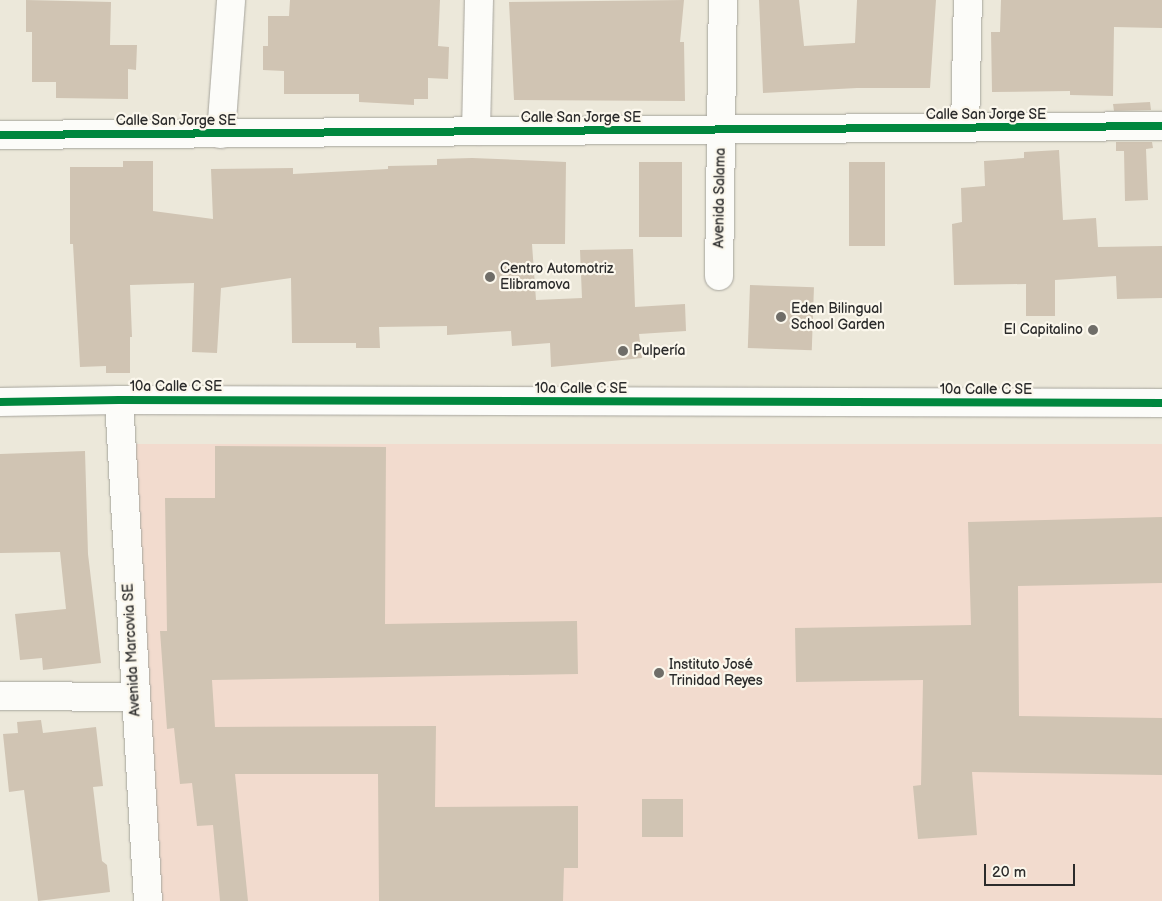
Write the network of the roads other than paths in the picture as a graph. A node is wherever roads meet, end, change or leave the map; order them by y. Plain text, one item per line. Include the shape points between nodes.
1 (231, 0) edge
2 (478, 0) edge
3 (723, 0) edge
4 (968, 0) edge
5 (1162, 126) edge
6 (966, 128) junction
7 (722, 129) junction
8 (476, 131) junction
9 (221, 134) junction
10 (0, 135) edge
11 (719, 276) dead end
12 (119, 400) junction
13 (0, 402) edge
14 (1162, 403) edge
15 (0, 696) edge
16 (134, 698) junction
17 (148, 901) edge

1 - 9 street
2 - 8 street
3 - 7 street, Avenida Salama
4 - 6 street
5 - 6 street, Calle San Jorge SE
6 - 7 street, Calle San Jorge SE
7 - 8 street, Calle San Jorge SE
7 - 11 street, Avenida Salama
8 - 9 street, Calle San Jorge SE
9 - 10 street, Calle San Jorge SE
12 - 13 street, 10a Calle C SE
12 - 14 street, 10a Calle C SE
12 - 16 street, Avenida Marcovia SE
15 - 16 street
16 - 17 street, Avenida Marcovia SE

